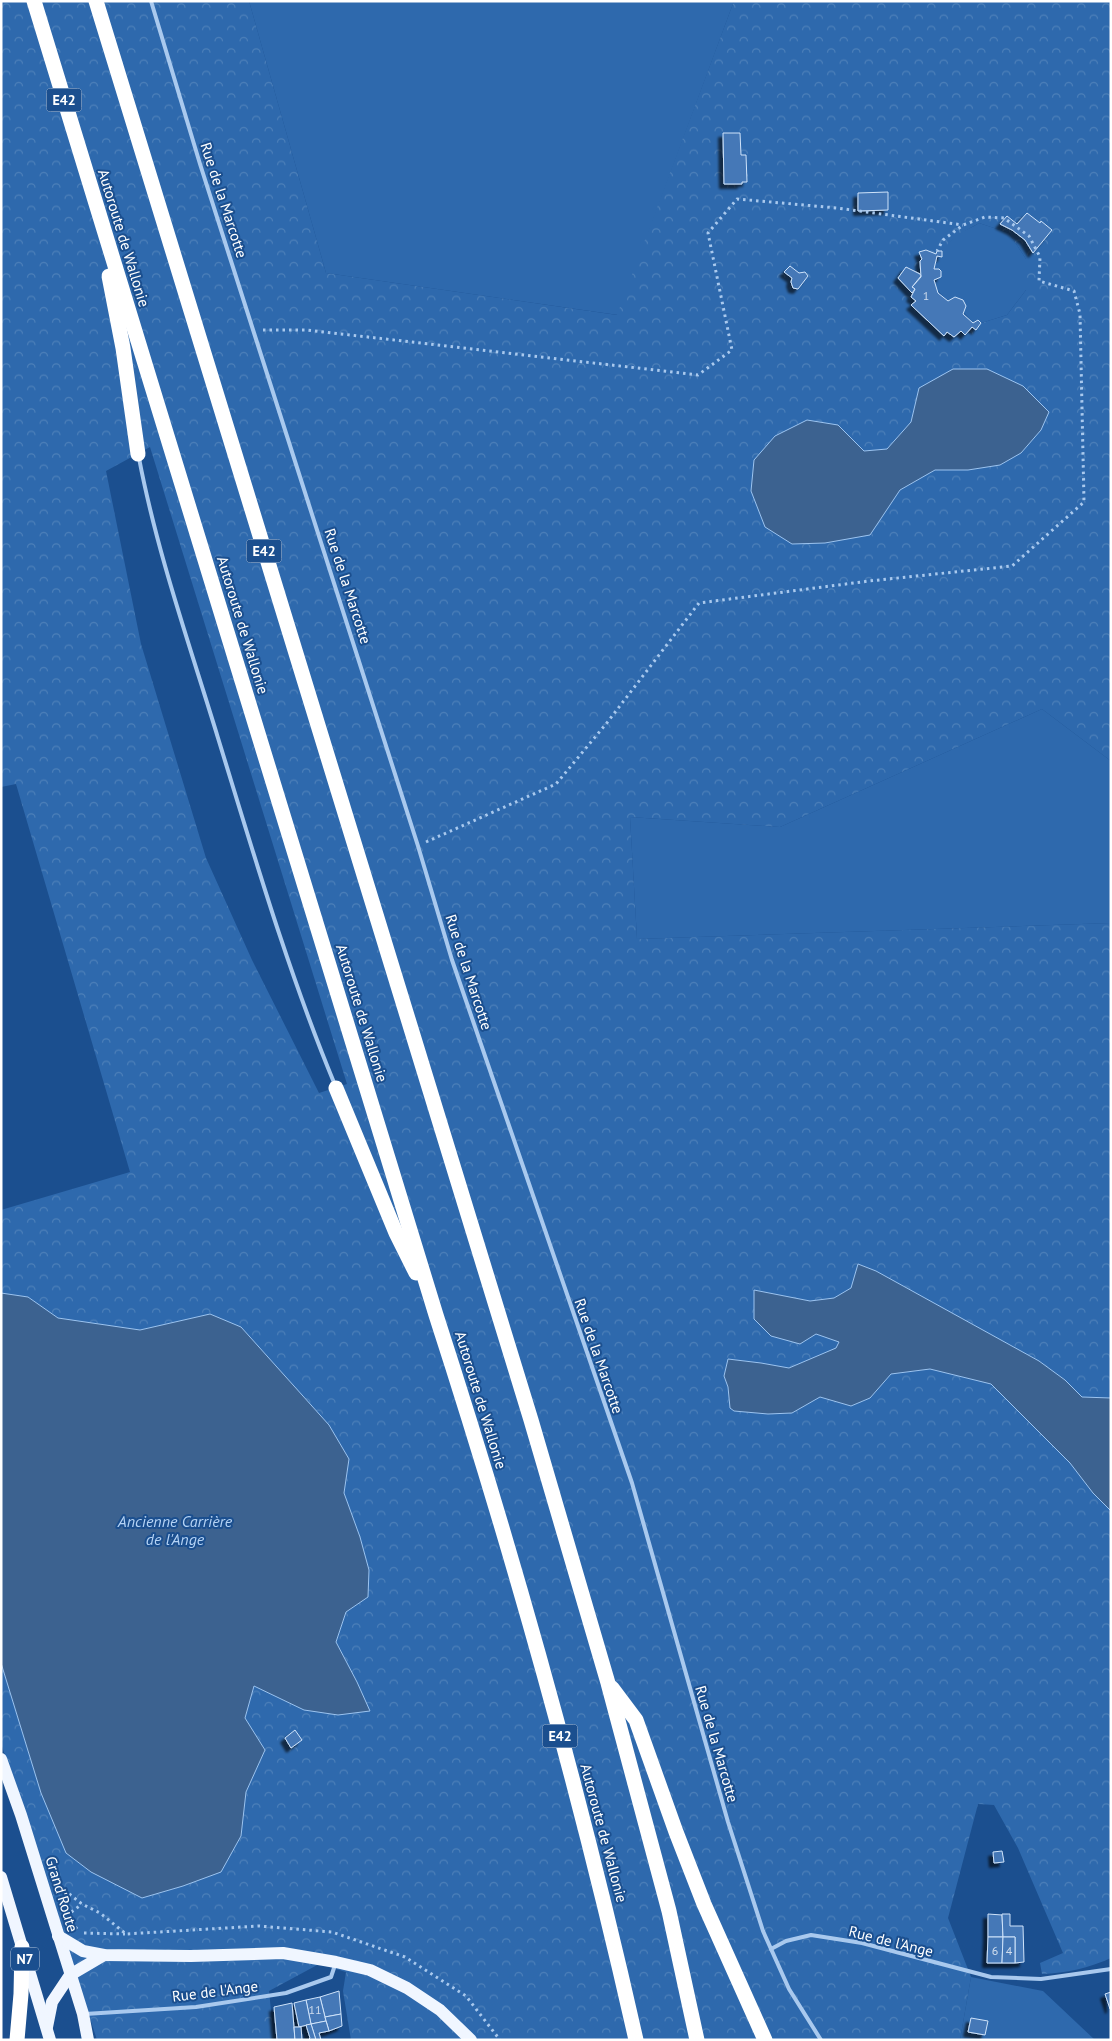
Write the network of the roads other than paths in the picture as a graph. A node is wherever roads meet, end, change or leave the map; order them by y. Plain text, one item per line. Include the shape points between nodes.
1 (34, 1) edge
2 (96, 1) edge
3 (151, 1) edge
4 (94, 198) junction
5 (138, 454) joint
6 (336, 1088) joint
7 (436, 1315) junction
8 (608, 1683) junction
9 (1, 1759) edge
10 (1, 1877) edge
11 (58, 1936) junction
12 (22, 1948) junction
13 (771, 1948) junction
14 (104, 1955) junction
15 (336, 1962) junction
16 (1111, 1969) edge
17 (70, 1975) junction
18 (83, 2014) junction
19 (48, 2034) edge
20 (17, 2040) edge
21 (88, 2040) edge
22 (471, 2040) edge
23 (636, 2040) edge
24 (697, 2040) edge
25 (765, 2040) edge
26 (821, 2040) edge

1 - 4 highway, Autoroute de Wallonie / E42
2 - 8 highway, E42 via 531,1420
3 - 13 lane, Rue de la Marcotte via 452,960 632,1483 728,1822
4 - 5 highway via 123,348
4 - 7 highway, Autoroute de Wallonie / E42
5 - 6 lane via 146,498 172,591 285,954
6 - 7 highway via 396,1233
7 - 23 highway, Autoroute de Wallonie / E42 via 475,1436 552,1704
8 - 24 highway, E42 via 668,1911
8 - 25 highway via 636,1720 704,1904
9 - 11 main road, Grand'Route / N7
10 - 12 main road, N7
11 - 14 main road via 83,1951
11 - 17 main road, Grand'Route / N7
12 - 19 main road, N7
12 - 20 highway
13 - 16 lane, Rue de l'Ange via 810,1935 862,1943 991,1977 1041,1979
13 - 26 lane via 789,1989
14 - 15 main road via 284,1953
14 - 17 main road
15 - 18 lane, Rue de l'Ange via 332,1977 286,1993 196,2007
15 - 22 main road via 370,1970 407,1988 440,2010
17 - 18 main road, Grand'Route / N7
17 - 19 main road via 52,2002
18 - 21 main road, Grand'Route / N7

